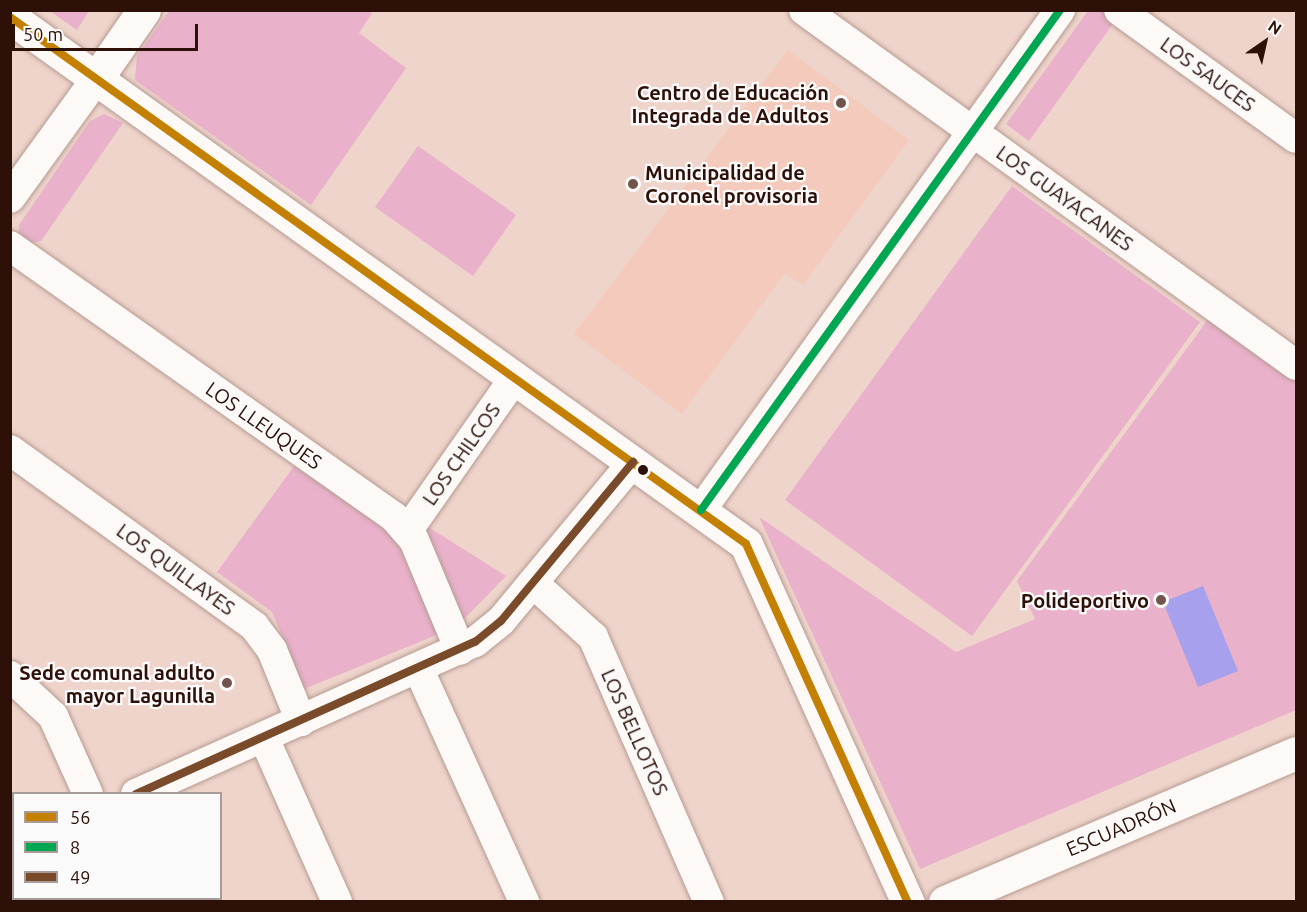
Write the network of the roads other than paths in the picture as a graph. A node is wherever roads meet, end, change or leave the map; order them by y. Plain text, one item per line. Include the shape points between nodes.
1 (144, 10) edge
2 (804, 10) edge
3 (1060, 10) edge
4 (1119, 10) edge
5 (10, 17) edge
6 (96, 79) junction
7 (973, 132) junction
8 (1296, 138) edge
9 (10, 198) edge
10 (10, 246) edge
11 (1296, 364) edge
12 (515, 378) junction
13 (10, 450) edge
14 (633, 462) junction
15 (700, 510) junction
16 (408, 530) junction
17 (533, 583) junction
18 (460, 650) junction
19 (419, 670) junction
20 (10, 676) edge
21 (301, 721) junction
22 (264, 738) junction
23 (1296, 753) edge
24 (87, 792) edge
25 (141, 792) edge
26 (337, 902) edge
27 (524, 902) edge
28 (709, 902) edge
29 (908, 902) edge
30 (945, 902) edge

1 - 6 street
2 - 7 street, LOS GUAYACANES
3 - 7 street
4 - 8 street, LOS SAUCES
5 - 6 street
6 - 9 street
6 - 12 street
7 - 11 street, LOS GUAYACANES
7 - 15 street
10 - 16 street, LOS LLEUQUES
12 - 14 street
12 - 16 street, LOS CHILCOS
13 - 21 street, LOS QUILLAYES via 254,626 272,650
14 - 15 street
14 - 17 street
15 - 29 street via 739,538 757,562
16 - 18 street
17 - 18 street via 501,621
17 - 28 street, LOS BELLOTOS via 593,637
18 - 19 street
19 - 21 street
19 - 27 street
20 - 24 street via 53,716
21 - 22 street
22 - 25 street
22 - 26 street
23 - 30 street, ESCUADRÓN

